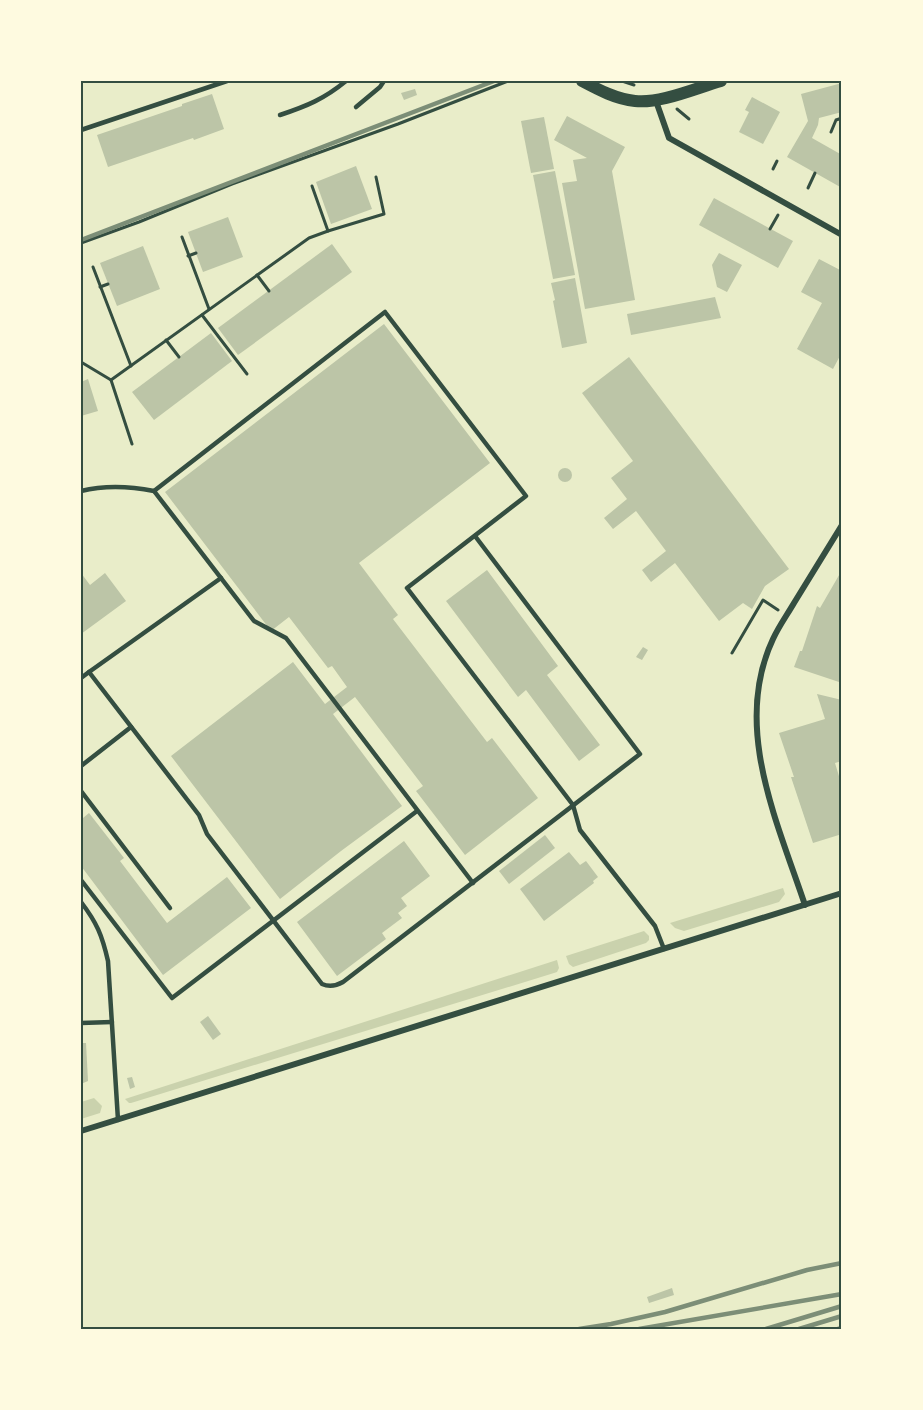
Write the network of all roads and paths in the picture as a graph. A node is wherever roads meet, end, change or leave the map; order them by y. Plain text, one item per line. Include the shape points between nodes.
1 (227, 81) edge
2 (346, 81) edge
3 (384, 81) edge
4 (508, 81) edge
5 (582, 81) edge
6 (721, 81) edge
7 (656, 100) junction
8 (356, 107) dead end
9 (280, 116) dead end
10 (842, 118) edge
11 (81, 130) edge
12 (831, 132) dead end
13 (777, 162) dead end
14 (773, 169) dead end
15 (816, 173) dead end
16 (376, 177) dead end
17 (312, 186) dead end
18 (808, 188) dead end
19 (324, 204) dead end
20 (319, 206) junction
21 (778, 215) dead end
22 (770, 229) dead end
23 (328, 231) junction
24 (842, 235) edge
25 (182, 237) dead end
26 (81, 243) edge
27 (196, 253) dead end
28 (188, 256) junction
29 (93, 267) dead end
30 (257, 275) junction
31 (108, 284) dead end
32 (100, 287) junction
33 (269, 291) dead end
34 (209, 309) junction
35 (202, 315) junction
36 (166, 340) junction
37 (179, 357) dead end
38 (81, 362) edge
39 (130, 366) junction
40 (247, 374) dead end
41 (111, 380) junction
42 (132, 444) dead end
43 (81, 491) edge
44 (154, 491) junction
45 (842, 525) edge
46 (475, 536) junction
47 (221, 578) junction
48 (778, 610) dead end
49 (732, 653) dead end
50 (89, 672) junction
51 (81, 678) edge
52 (131, 728) junction
53 (81, 766) edge
54 (81, 791) edge
55 (573, 805) junction
56 (417, 811) junction
57 (81, 880) edge
58 (473, 883) junction
59 (842, 893) edge
60 (81, 902) edge
61 (805, 904) junction
62 (170, 908) dead end
63 (274, 921) junction
64 (664, 949) junction
65 (112, 1022) junction
66 (81, 1023) edge
67 (118, 1120) junction
68 (81, 1131) edge

1 - 11 lane
2 - 9 lane via 314,103
3 - 8 lane
4 - 26 path
5 - 7 main road via 620,98
6 - 7 main road
7 - 24 street via 669,138
10 - 12 path via 836,120
13 - 14 path
15 - 18 path
16 - 23 path via 384,214
17 - 20 path
19 - 20 path
20 - 23 path
21 - 22 path
23 - 30 path via 309,238
25 - 28 path
27 - 28 path
28 - 34 path
29 - 32 path
30 - 33 path
30 - 34 path
31 - 32 path
32 - 39 path
34 - 35 path
35 - 36 path
35 - 40 path
36 - 37 path
36 - 39 path
38 - 41 path
39 - 41 path
41 - 42 path
43 - 44 lane via 120,486
44 - 46 lane via 386,312 526,496
44 - 47 lane
45 - 61 street via 773,638 758,690 760,757
46 - 55 lane via 408,588
46 - 55 lane via 640,754
47 - 50 lane
47 - 56 lane via 254,621 285,638
48 - 49 path via 761,599
50 - 51 lane
50 - 52 lane
52 - 53 lane
52 - 63 lane
54 - 62 lane
55 - 58 lane
55 - 64 lane via 580,830 655,926
56 - 58 lane
56 - 63 lane
57 - 63 lane via 172,998
58 - 63 lane via 333,986 322,984
59 - 61 street
60 - 65 lane via 103,938
61 - 64 street
64 - 67 street
65 - 66 lane
65 - 67 lane
67 - 68 street

